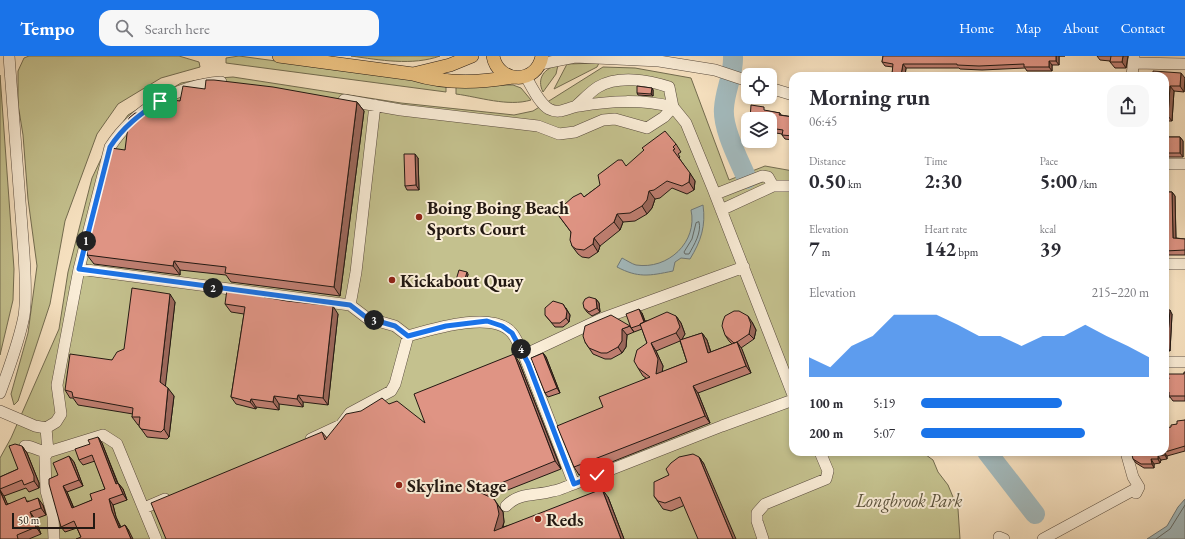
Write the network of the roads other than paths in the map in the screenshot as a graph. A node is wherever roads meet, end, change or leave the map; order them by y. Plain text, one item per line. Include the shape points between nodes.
1 (9, 56) edge
2 (283, 56) edge
3 (472, 56) edge
4 (493, 56) edge
5 (575, 56) edge
6 (619, 57) edge
7 (1134, 59) edge
8 (541, 60) edge
9 (1185, 64) edge
10 (1132, 72) edge
11 (413, 74) junction
12 (526, 77) junction
13 (512, 78) junction
14 (741, 79) edge
15 (234, 82) edge
16 (777, 90) edge
17 (789, 94) edge
18 (333, 98) edge
19 (375, 106) junction
20 (576, 106) junction
21 (673, 107) junction
22 (1169, 164) edge
23 (1185, 164) edge
24 (773, 186) junction
25 (789, 186) edge
26 (716, 194) junction
27 (721, 210) junction
28 (1169, 264) edge
29 (1185, 264) edge
30 (744, 267) junction
31 (79, 269) junction
32 (350, 305) junction
33 (408, 336) junction
34 (524, 355) junction
35 (1169, 362) edge
36 (1185, 362) edge
37 (789, 384) edge
38 (0, 393) edge
39 (789, 401) edge
40 (0, 412) edge
41 (46, 428) junction
42 (300, 444) edge
43 (25, 446) dead end
44 (48, 452) junction
45 (822, 456) edge
46 (1127, 456) edge
47 (574, 484) junction
48 (174, 495) edge
49 (506, 506) dead end
50 (144, 508) junction
51 (54, 539) edge
52 (156, 539) edge
53 (763, 539) edge
54 (1043, 539) edge

1 - 38 street via 25,284 24,314 14,354
2 - 11 main road
3 - 11 main road via 450,66
4 - 13 main road via 499,70
5 - 6 street
5 - 8 street
6 - 14 street via 714,70
7 - 9 street
7 - 10 street
8 - 12 main road via 534,73
11 - 13 main road via 429,79 462,82
12 - 13 main road
12 - 20 street via 540,100 549,108 564,111
15 - 31 street via 203,83 180,91 138,115 118,134 110,147
16 - 17 street
18 - 19 street
19 - 21 street via 538,126 559,134 575,132 603,120 615,119 645,132 664,118
19 - 32 street
20 - 21 street via 618,100
20 - 21 street via 598,88 613,81 639,81 668,87
21 - 26 street via 686,123
22 - 23 street
24 - 25 street
24 - 26 street via 768,177 762,176
24 - 27 street
26 - 27 street
27 - 30 street
28 - 29 street
30 - 34 street via 600,319
30 - 37 street
31 - 32 street
31 - 41 street via 57,385 61,414 56,422
32 - 33 street via 367,318 395,326
33 - 34 street via 446,326 487,321 512,333
33 - 42 street via 391,391 350,413 341,425
34 - 47 street
35 - 36 street
39 - 47 street
40 - 41 street
41 - 44 street
43 - 44 street
44 - 50 street via 98,435 113,440
44 - 51 street via 45,457 46,491 53,516
45 - 53 street via 828,471 826,479 765,504 756,513
46 - 54 street via 1137,491
47 - 49 street via 535,495 524,494
48 - 50 street
50 - 52 street

